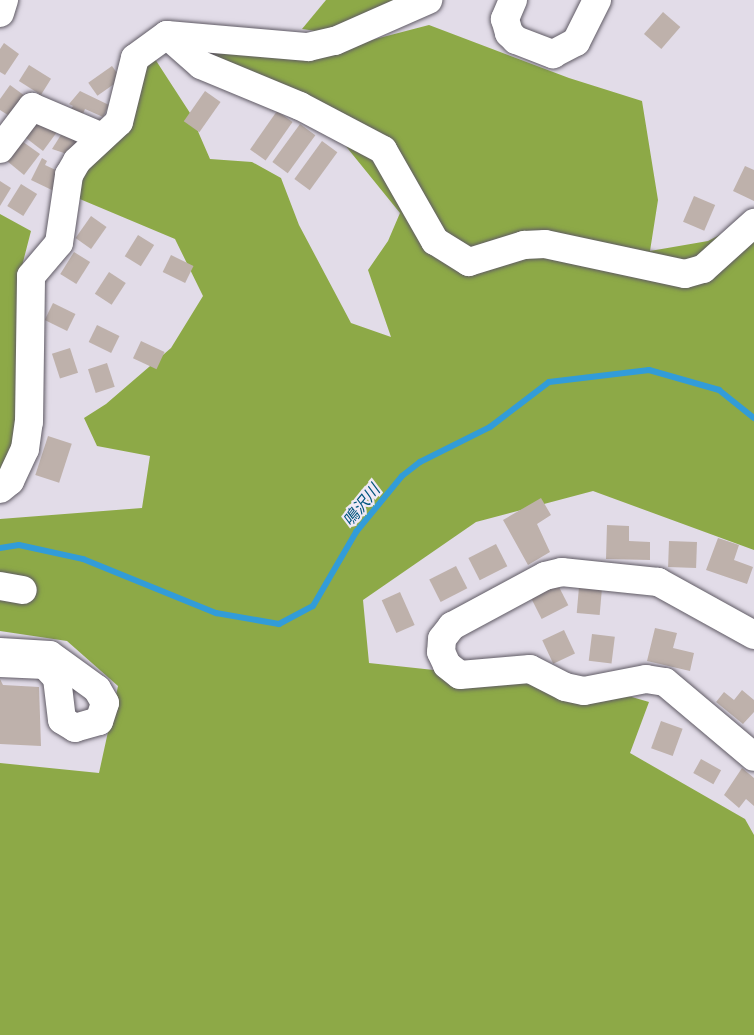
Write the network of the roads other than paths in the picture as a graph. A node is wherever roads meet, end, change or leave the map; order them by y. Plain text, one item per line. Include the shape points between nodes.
1 (4, 0) edge
2 (429, 0) edge
3 (513, 0) edge
4 (597, 0) edge
5 (0, 13) edge
6 (167, 35) junction
7 (102, 138) junction
8 (0, 149) edge
9 (754, 223) edge
10 (0, 489) edge
11 (754, 635) edge
12 (0, 652) edge
13 (0, 663) edge
14 (754, 757) edge

1 - 5 street
2 - 6 street via 335,42 308,47
3 - 4 street via 505,19 509,33 516,40 553,54 576,42
6 - 7 street via 135,58 123,112
6 - 9 street via 201,65 300,106 383,150 435,241 469,262 524,245 545,244 685,274 703,269
7 - 8 street via 32,107
7 - 10 street via 77,161 69,175 59,243 31,276 29,422 25,449 10,481
11 - 14 street via 658,582 562,572 545,576 452,626 442,639 441,652 447,665 460,675 530,669 565,687 584,691 646,679 664,682
12 - 13 street via 50,655 97,689 105,703 99,721 75,728 62,720 57,678 45,665

